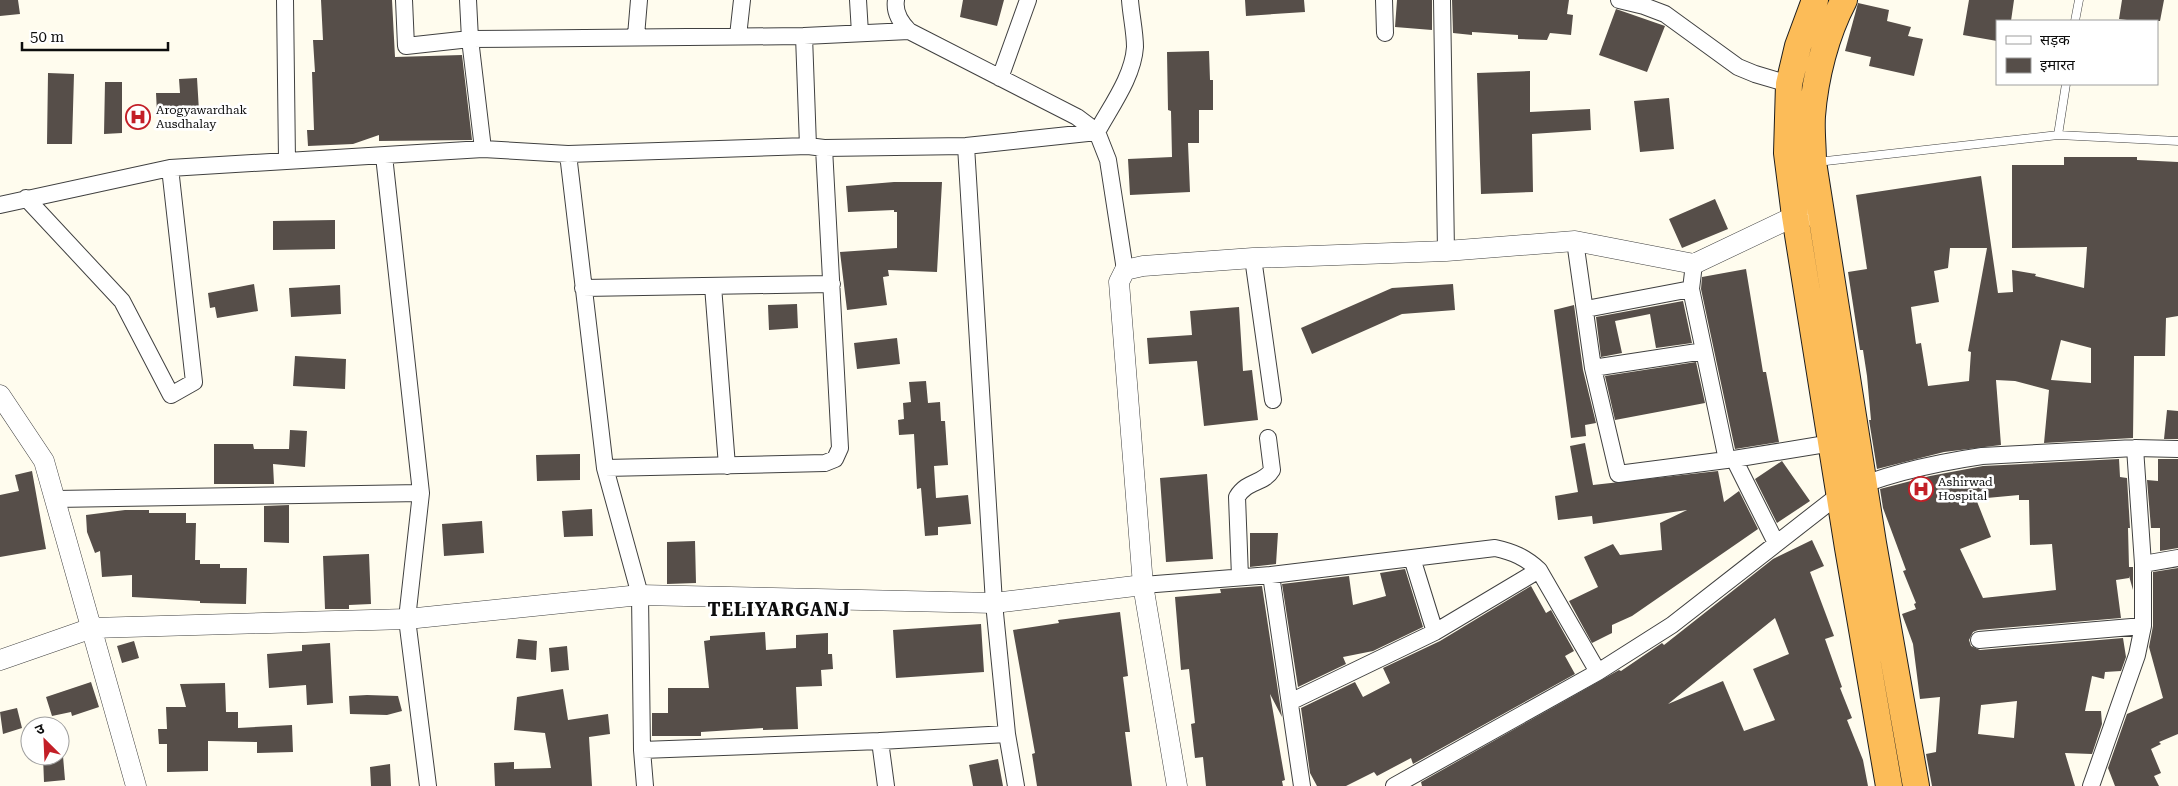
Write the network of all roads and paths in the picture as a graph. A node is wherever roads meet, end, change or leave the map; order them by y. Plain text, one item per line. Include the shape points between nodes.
1 (284, 0) edge
2 (404, 0) edge
3 (468, 0) edge
4 (639, 0) edge
5 (742, 0) edge
6 (858, 0) edge
7 (896, 0) edge
8 (1028, 0) edge
9 (1130, 0) edge
10 (1384, 0) edge
11 (1442, 0) edge
12 (1619, 0) edge
13 (1815, 0) edge
14 (1844, 0) edge
15 (2078, 0) edge
16 (2075, 20) edge
17 (910, 31) junction
18 (860, 33) junction
19 (1385, 33) dead end
20 (636, 36) junction
21 (738, 36) junction
22 (804, 36) junction
23 (470, 39) junction
24 (1000, 78) junction
25 (1789, 84) junction
26 (2066, 85) edge
27 (1097, 132) junction
28 (2058, 135) junction
29 (2178, 141) edge
30 (966, 146) junction
31 (816, 147) junction
32 (482, 149) junction
33 (568, 154) junction
34 (384, 156) junction
35 (287, 160) junction
36 (1813, 162) junction
37 (170, 168) junction
38 (26, 198) junction
39 (0, 204) edge
40 (1807, 216) junction
41 (1575, 241) junction
42 (1446, 251) junction
43 (1253, 258) junction
44 (1694, 264) junction
45 (1125, 270) junction
46 (832, 284) junction
47 (713, 286) junction
48 (583, 288) junction
49 (1690, 289) junction
50 (1586, 309) junction
51 (1704, 351) junction
52 (1593, 368) junction
53 (1273, 400) dead end
54 (2, 401) edge
55 (1268, 438) dead end
56 (1832, 443) junction
57 (2136, 448) junction
58 (2178, 449) edge
59 (1731, 460) junction
60 (727, 466) junction
61 (605, 468) junction
62 (1863, 483) junction
63 (421, 493) junction
64 (1840, 494) junction
65 (55, 499) junction
66 (1776, 543) junction
67 (1873, 543) junction
68 (1848, 548) junction
69 (1412, 558) junction
70 (2178, 558) edge
71 (2143, 564) junction
72 (1539, 570) junction
73 (1271, 575) junction
74 (1240, 577) junction
75 (1143, 585) junction
76 (640, 595) junction
77 (994, 603) junction
78 (407, 618) junction
79 (2143, 626) junction
80 (92, 628) junction
81 (1435, 632) junction
82 (1979, 640) dead end
83 (0, 660) edge
84 (1598, 672) junction
85 (1290, 702) junction
86 (1007, 734) junction
87 (880, 741) junction
88 (642, 750) junction
89 (136, 786) edge
90 (428, 786) edge
91 (645, 786) edge
92 (886, 786) edge
93 (1016, 786) edge
94 (1177, 786) edge
95 (1302, 786) edge
96 (1394, 786) edge
97 (1889, 786) edge
98 (1916, 786) edge
99 (2091, 786) edge

1 - 35 street
2 - 23 street via 406,46
3 - 23 street
4 - 20 street
5 - 21 street
6 - 18 street
7 - 17 street via 901,22
8 - 24 street
9 - 27 street via 1135,46 1133,59 1127,77
10 - 19 street
11 - 42 street
12 - 25 street via 1665,14 1738,67
13 - 25 highway via 1798,46
14 - 36 highway via 1835,16 1820,69 1812,116
15 - 16 lane
17 - 18 street
17 - 24 street
18 - 22 street
20 - 21 street
20 - 23 street
21 - 22 street
22 - 31 street
23 - 32 street
24 - 27 street via 1077,117
25 - 40 highway via 1787,153
26 - 28 lane
27 - 30 street
27 - 45 street via 1108,160
28 - 29 lane
28 - 36 lane
30 - 31 street
30 - 77 street
31 - 33 street
31 - 46 street
32 - 33 street
32 - 34 street
33 - 48 street
34 - 35 street
34 - 63 street
35 - 37 street
36 - 40 highway
37 - 38 street
37 - 38 street via 194,382 172,395 122,301
38 - 39 street
40 - 44 street
40 - 56 highway
40 - 62 highway
41 - 42 street
41 - 44 street
41 - 50 street
42 - 43 street
43 - 45 street
43 - 53 street
44 - 49 street
45 - 75 street via 1119,282
46 - 47 street
46 - 60 street via 840,448 835,459 825,464
47 - 48 street
47 - 60 street
48 - 61 street
49 - 50 street
49 - 51 street
50 - 52 street
51 - 52 street
51 - 59 street
52 - 59 street via 1618,474
54 - 65 street via 44,461
55 - 74 street via 1272,470 1237,497
56 - 59 street
56 - 64 highway
57 - 58 street
57 - 62 street via 1982,456
57 - 71 street
59 - 66 street
60 - 61 street
61 - 76 street
62 - 64 street
62 - 67 highway
63 - 65 street
63 - 78 street
64 - 66 street
64 - 68 highway
65 - 80 street
66 - 84 street via 1672,625
67 - 68 highway
67 - 98 highway
68 - 97 highway
69 - 72 street via 1495,548 1516,553
69 - 73 street
69 - 81 street
70 - 71 street
71 - 79 street
72 - 81 street
72 - 84 street
73 - 74 street
73 - 85 street
74 - 75 street
75 - 77 street
75 - 94 street
76 - 77 street
76 - 78 street
76 - 88 street
77 - 86 street
78 - 80 street
78 - 90 street
79 - 82 street
79 - 99 street via 2137,655
80 - 83 street
80 - 89 street
81 - 85 street
84 - 96 street
85 - 95 street
86 - 87 street
86 - 93 street
87 - 88 street
87 - 92 street
88 - 91 street

